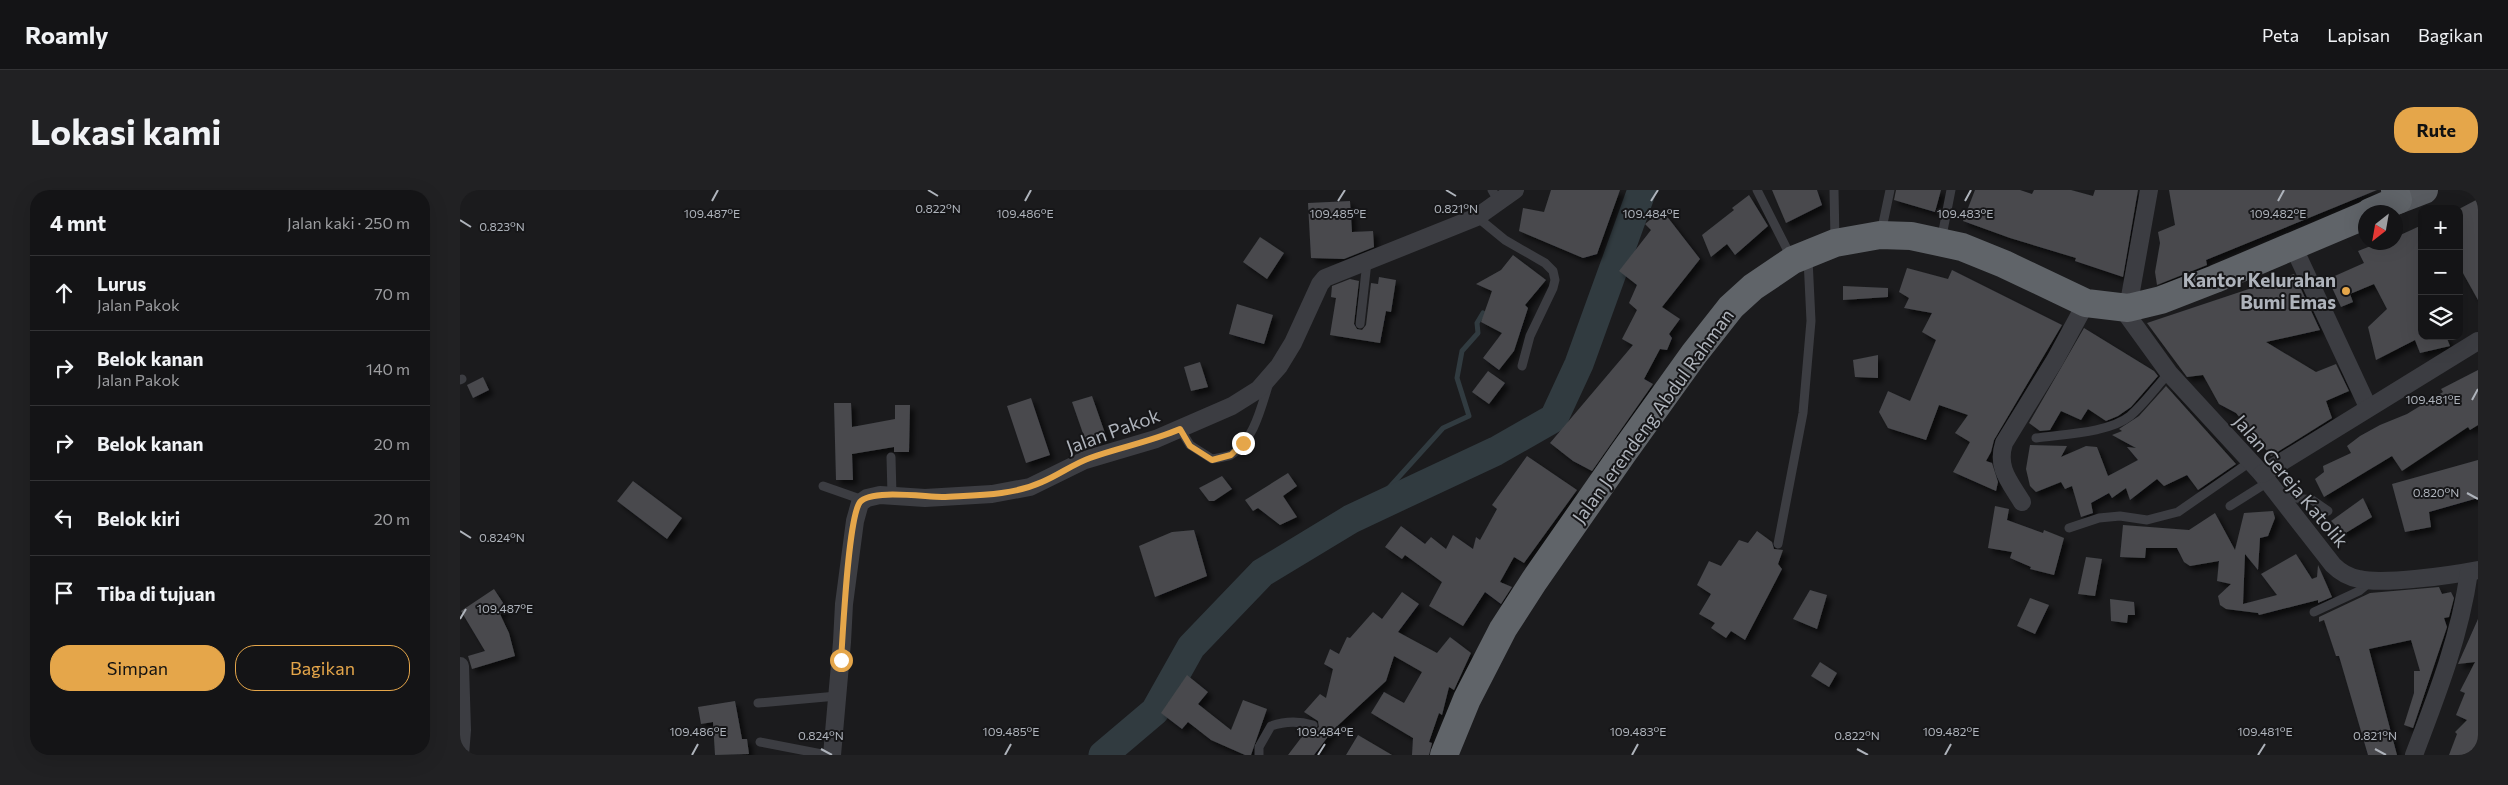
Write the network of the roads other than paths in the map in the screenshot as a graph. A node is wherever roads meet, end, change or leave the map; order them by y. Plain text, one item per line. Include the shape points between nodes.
1 (1515, 190) edge
2 (1757, 190) edge
3 (1834, 190) edge
4 (1890, 190) edge
5 (1951, 190) edge
6 (2148, 190) edge
7 (2424, 190) edge
8 (2396, 195) edge
9 (1496, 196) edge
10 (2381, 205) edge
11 (2358, 218) edge
12 (1471, 220) junction
13 (1880, 235) junction
14 (1940, 241) junction
15 (1835, 243) junction
16 (2294, 246) junction
17 (1801, 257) junction
18 (1376, 259) junction
19 (2086, 303) junction
20 (2125, 308) junction
21 (1360, 324) dead end
22 (2478, 341) edge
23 (1522, 366) dead end
24 (2169, 373) junction
25 (1270, 378) junction
26 (2368, 407) junction
27 (1180, 429) junction
28 (2036, 438) dead end
29 (891, 457) dead end
30 (2260, 473) junction
31 (823, 486) dead end
32 (892, 495) junction
33 (2280, 496) junction
34 (863, 500) junction
35 (2022, 502) dead end
36 (2230, 506) dead end
37 (2328, 511) dead end
38 (2069, 528) dead end
39 (1778, 544) dead end
40 (2473, 571) edge
41 (2371, 581) junction
42 (2466, 595) junction
43 (2478, 608) edge
44 (2314, 612) dead end
45 (460, 666) edge
46 (837, 696) junction
47 (758, 703) dead end
48 (1313, 726) dead end
49 (760, 742) dead end
50 (2418, 751) edge
51 (460, 755) edge
52 (827, 755) edge
53 (832, 755) edge
54 (1259, 755) edge
55 (1444, 755) edge

1 - 9 street, Jalan Pakok
2 - 17 lane
3 - 15 lane
4 - 13 lane
5 - 14 lane
6 - 20 street
7 - 8 main road
8 - 10 highway
9 - 12 street, Jalan Pakok
11 - 16 highway, Jalan Jerendeng Abdul Rahman
12 - 18 street, Jalan Pakok
12 - 23 lane via 1545,263 1553,271 1553,288 1530,336
13 - 14 highway, Jalan Jerendeng Abdul Rahman
13 - 15 highway, Jalan Jerendeng Abdul Rahman
14 - 19 highway, Jalan Jerendeng Abdul Rahman via 2004,264
15 - 17 highway, Jalan Jerendeng Abdul Rahman
16 - 20 highway, Jalan Jerendeng Abdul Rahman via 2162,300
16 - 26 street
17 - 39 lane via 1811,321 1803,413
17 - 55 highway, Jalan Jerendeng Abdul Rahman via 1753,287 1731,307 1628,446 1503,629 1467,699
18 - 21 lane
18 - 25 street, Jalan Pakok via 1322,281 1293,343
19 - 20 highway, Jalan Jerendeng Abdul Rahman
19 - 35 street via 2056,360 2004,443 2000,457 2002,466
20 - 24 street, Jalan Gereja Katolik
22 - 26 street
24 - 28 lane via 2129,416 2116,424
24 - 30 street, Jalan Gereja Katolik
25 - 27 street, Jalan Pakok via 1232,406
25 - 27 lane via 1252,428 1231,455 1212,460 1190,446
26 - 30 street
27 - 32 street, Jalan Pakok via 1091,457 1043,482 1013,492 924,498
29 - 32 lane
30 - 33 street, Jalan Gereja Katolik
30 - 36 lane
30 - 38 lane via 2178,512 2147,520 2120,516 2099,518
31 - 34 lane
32 - 34 street, Jalan Pakok
33 - 37 lane via 2306,498
33 - 41 street, Jalan Gereja Katolik via 2332,564 2348,576
34 - 46 street via 858,506 849,560
40 - 41 street, Jalan Gereja Katolik
40 - 42 street
41 - 44 lane via 2358,591
42 - 43 street
42 - 50 street via 2457,634
45 - 51 street
46 - 47 lane
46 - 53 street
48 - 54 lane via 1305,722 1283,722 1271,726 1259,747
49 - 52 lane

